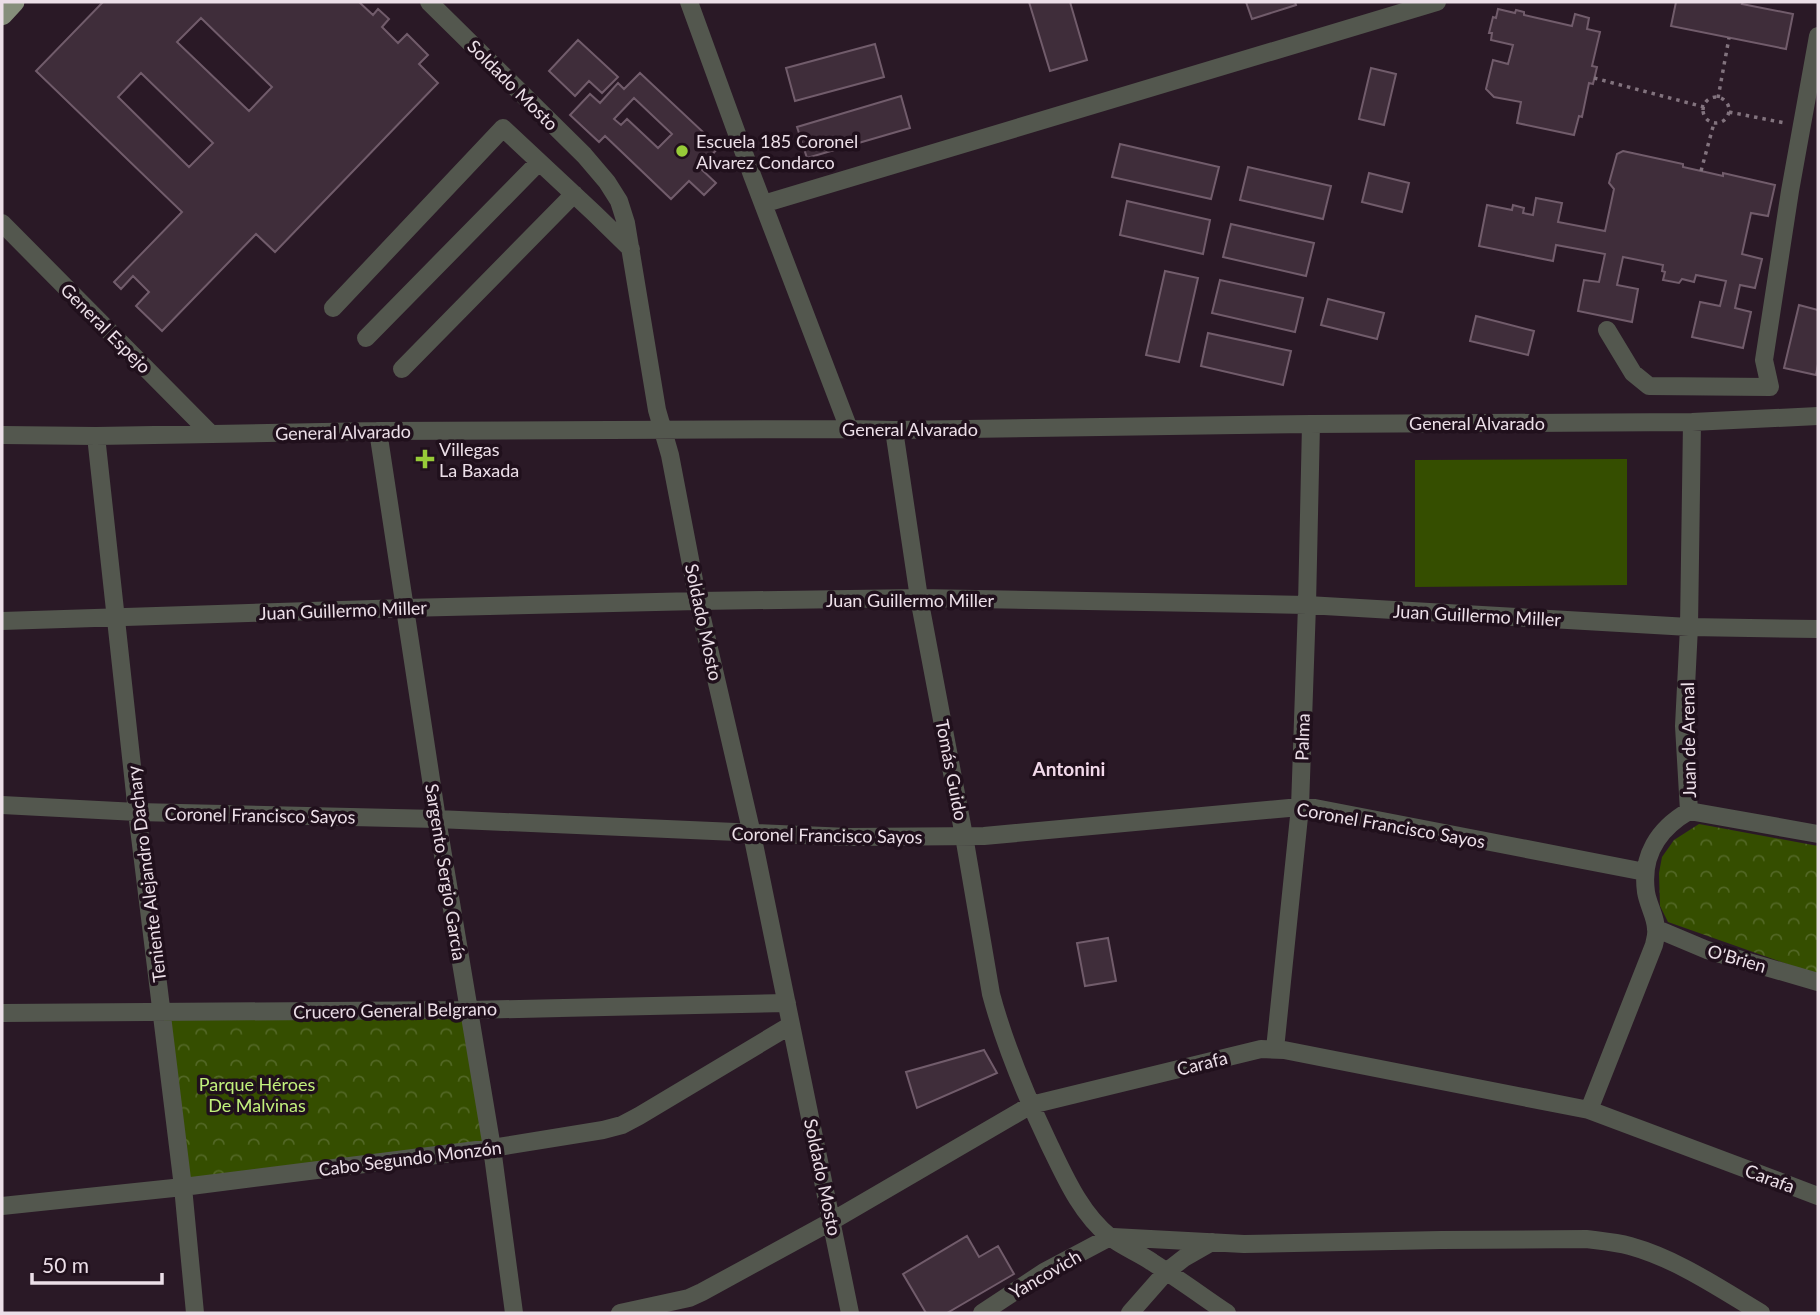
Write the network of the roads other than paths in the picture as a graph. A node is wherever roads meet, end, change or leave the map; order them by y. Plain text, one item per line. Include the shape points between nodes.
1 (14, 2) edge
2 (429, 2) edge
3 (689, 2) edge
4 (1437, 2) edge
5 (2, 15) edge
6 (1818, 37) edge
7 (540, 162) junction
8 (574, 194) junction
9 (619, 201) junction
10 (763, 204) junction
11 (594, 213) junction
12 (2, 223) edge
13 (631, 249) junction
14 (333, 308) dead end
15 (1607, 330) dead end
16 (366, 338) dead end
17 (402, 369) dead end
18 (1818, 416) edge
19 (1692, 422) junction
20 (1311, 424) junction
21 (849, 429) junction
22 (663, 430) junction
23 (894, 430) junction
24 (377, 431) junction
25 (210, 433) junction
26 (2, 435) edge
27 (96, 436) junction
28 (919, 598) junction
29 (698, 601) junction
30 (1307, 605) junction
31 (405, 608) junction
32 (116, 618) junction
33 (2, 621) edge
34 (1689, 627) junction
35 (1818, 629) edge
36 (2, 804) edge
37 (1300, 807) junction
38 (1689, 811) junction
39 (137, 812) junction
40 (437, 819) junction
41 (752, 834) junction
42 (1818, 834) edge
43 (964, 836) junction
44 (1645, 872) junction
45 (1657, 929) junction
46 (1818, 982) edge
47 (787, 1003) junction
48 (469, 1010) junction
49 (163, 1012) junction
50 (2, 1013) edge
51 (791, 1025) junction
52 (1275, 1049) junction
53 (1031, 1105) junction
54 (1589, 1110) junction
55 (492, 1148) junction
56 (183, 1187) junction
57 (1818, 1196) edge
58 (2, 1206) edge
59 (832, 1221) junction
60 (1111, 1237) junction
61 (1212, 1242) junction
62 (1166, 1272) junction
63 (195, 1313) edge
64 (514, 1313) edge
65 (620, 1313) edge
66 (850, 1313) edge
67 (982, 1313) edge
68 (1130, 1313) edge
69 (1227, 1313) edge
70 (1761, 1313) edge

1 - 5 main road
2 - 9 street, Soldado Mosto via 584,155
3 - 10 street
4 - 10 street
6 - 15 street via 1764,360 1770,387 1649,386 1633,373
7 - 8 street
7 - 14 street via 503,128
7 - 16 street
8 - 11 street
8 - 17 street
9 - 11 street
9 - 13 street, Soldado Mosto
10 - 21 street
11 - 13 street
12 - 25 street, General Espejo
13 - 22 street, Soldado Mosto
18 - 19 street, General Alvarado
19 - 20 street, General Alvarado
19 - 34 street, Juan de Arenal
20 - 23 street, General Alvarado
20 - 30 street, Palma
21 - 22 street, General Alvarado
21 - 23 street, General Alvarado
22 - 24 street, General Alvarado
22 - 29 street, Soldado Mosto
23 - 28 street, Tomás Guido
24 - 25 street, General Alvarado
24 - 31 street, Sargento Sergio García
25 - 27 street, General Alvarado
26 - 27 street, General Alvarado
27 - 32 street, Teniente Alejandro Dachary
28 - 29 street, Juan Guillermo Miller
28 - 30 street, Juan Guillermo Miller
28 - 43 street, Tomás Guido
29 - 31 street, Juan Guillermo Miller
29 - 41 street, Soldado Mosto
30 - 34 street, Juan Guillermo Miller
30 - 37 street, Palma
31 - 32 street, Juan Guillermo Miller
31 - 40 street, Sargento Sergio García
32 - 33 street, Juan Guillermo Miller
32 - 39 street, Teniente Alejandro Dachary
34 - 35 street, Juan Guillermo Miller
34 - 38 street, Juan de Arenal via 1684,726
36 - 39 street, Coronel Francisco Sayos
37 - 43 street, Coronel Francisco Sayos
37 - 44 street, Coronel Francisco Sayos
37 - 52 street, Palma
38 - 42 street
38 - 44 street, Juan de Arenal via 1660,835
39 - 40 street, Coronel Francisco Sayos
39 - 49 street, Teniente Alejandro Dachary
40 - 41 street, Coronel Francisco Sayos
40 - 48 street, Sargento Sergio García
41 - 43 street, Coronel Francisco Sayos
41 - 47 street, Soldado Mosto
43 - 53 street, Tomás Guido via 991,994
44 - 45 street, Juan de Arenal
45 - 46 street, O'Brien via 1707,950
45 - 54 street
47 - 48 street, Crucero General Belgrano
47 - 51 street, Soldado Mosto
48 - 49 street, Crucero General Belgrano
48 - 55 street, Sargento Sergio García
49 - 50 street, Crucero General Belgrano
49 - 56 street, Teniente Alejandro Dachary
51 - 55 street, Cabo Segundo Monzón via 622,1125
51 - 59 street, Soldado Mosto
52 - 53 street, Carafa
52 - 54 street, Carafa
53 - 59 street, Carafa
53 - 60 street via 1068,1183
54 - 57 street, Carafa
55 - 56 street, Cabo Segundo Monzón
55 - 64 street, Sargento Sergio García
56 - 58 street, Cabo Segundo Monzón
56 - 63 street, Teniente Alejandro Dachary
59 - 65 street, Carafa via 689,1298
59 - 66 street, Soldado Mosto
60 - 61 street
60 - 62 street
60 - 67 street, Yancovich via 1044,1272
61 - 62 street
61 - 70 street via 1610,1242 1681,1267
62 - 68 street
62 - 69 street

